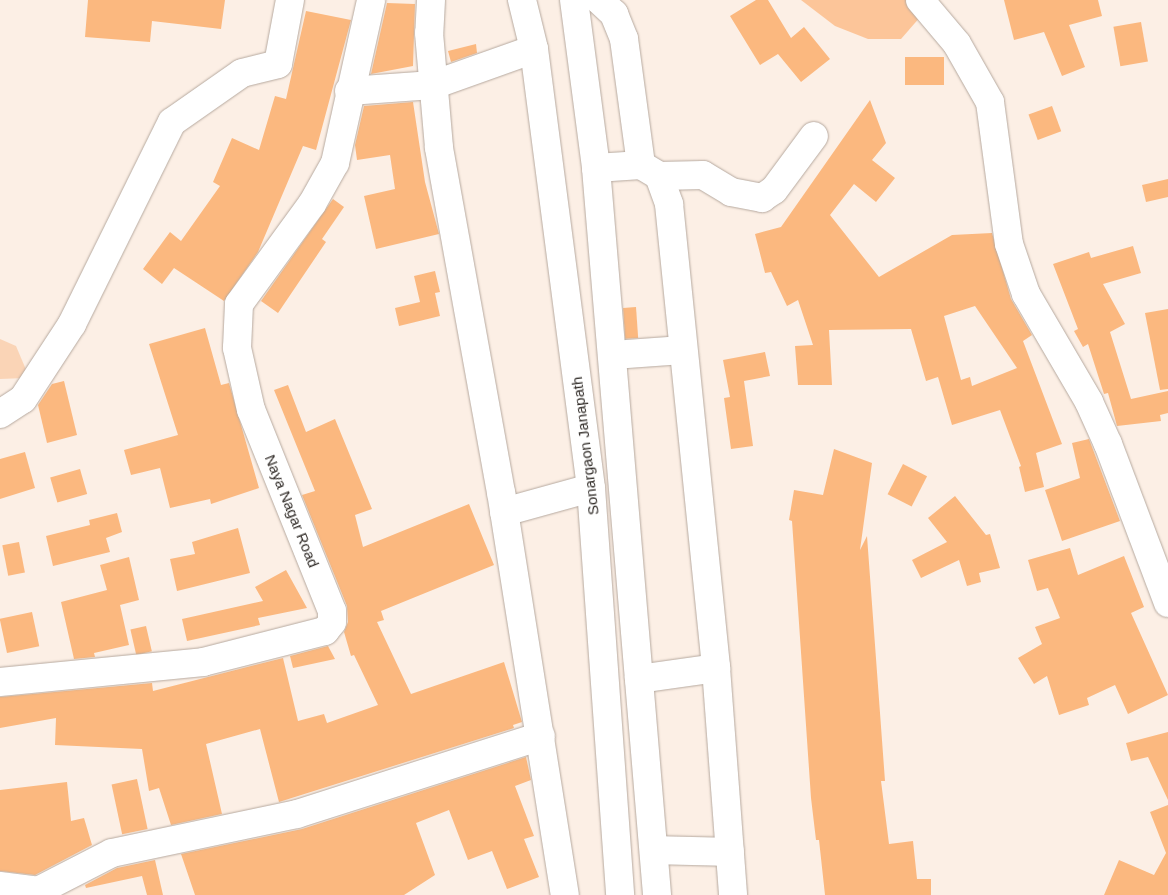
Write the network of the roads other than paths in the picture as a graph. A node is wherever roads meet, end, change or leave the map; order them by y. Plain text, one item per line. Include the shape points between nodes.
1 (290, 0) edge
2 (371, 0) edge
3 (431, 0) edge
4 (522, 0) edge
5 (574, 0) edge
6 (599, 0) edge
7 (920, 0) edge
8 (534, 49) junction
9 (433, 85) junction
10 (349, 91) junction
11 (814, 136) dead end
12 (596, 168) junction
13 (650, 170) junction
14 (683, 350) junction
15 (613, 355) junction
16 (0, 414) edge
17 (591, 488) junction
18 (504, 512) junction
19 (1168, 603) edge
20 (716, 668) junction
21 (639, 679) junction
22 (0, 682) edge
23 (541, 736) junction
24 (654, 850) junction
25 (730, 852) junction
26 (0, 886) edge
27 (565, 895) edge
28 (620, 895) edge
29 (657, 895) edge
30 (733, 895) edge

1 - 16 street via 278,64 242,73 172,122 72,324 23,400
2 - 10 street, Naya Nagar Road
3 - 9 street
4 - 8 street, Sonargaon Janapath
5 - 12 street
6 - 13 street via 614,14 624,39
7 - 19 street via 957,44 990,102 1008,244 1026,294 1088,402 1108,444
8 - 9 street
8 - 17 street, Sonargaon Janapath
9 - 10 street
9 - 18 street via 440,148
10 - 22 street, Naya Nagar Road via 334,163 312,204 239,304 237,348 251,410 332,611 332,622 325,631 203,662
11 - 13 street via 774,190 762,198 731,192 703,175
12 - 13 street
12 - 15 street
13 - 14 street via 669,204
14 - 15 street
14 - 20 street
15 - 21 street
17 - 18 street
17 - 28 street, Sonargaon Janapath
18 - 23 street
20 - 21 street
20 - 25 street
21 - 24 street
23 - 26 street via 297,814 112,853 38,891
23 - 27 street
24 - 25 street
24 - 29 street
25 - 30 street

